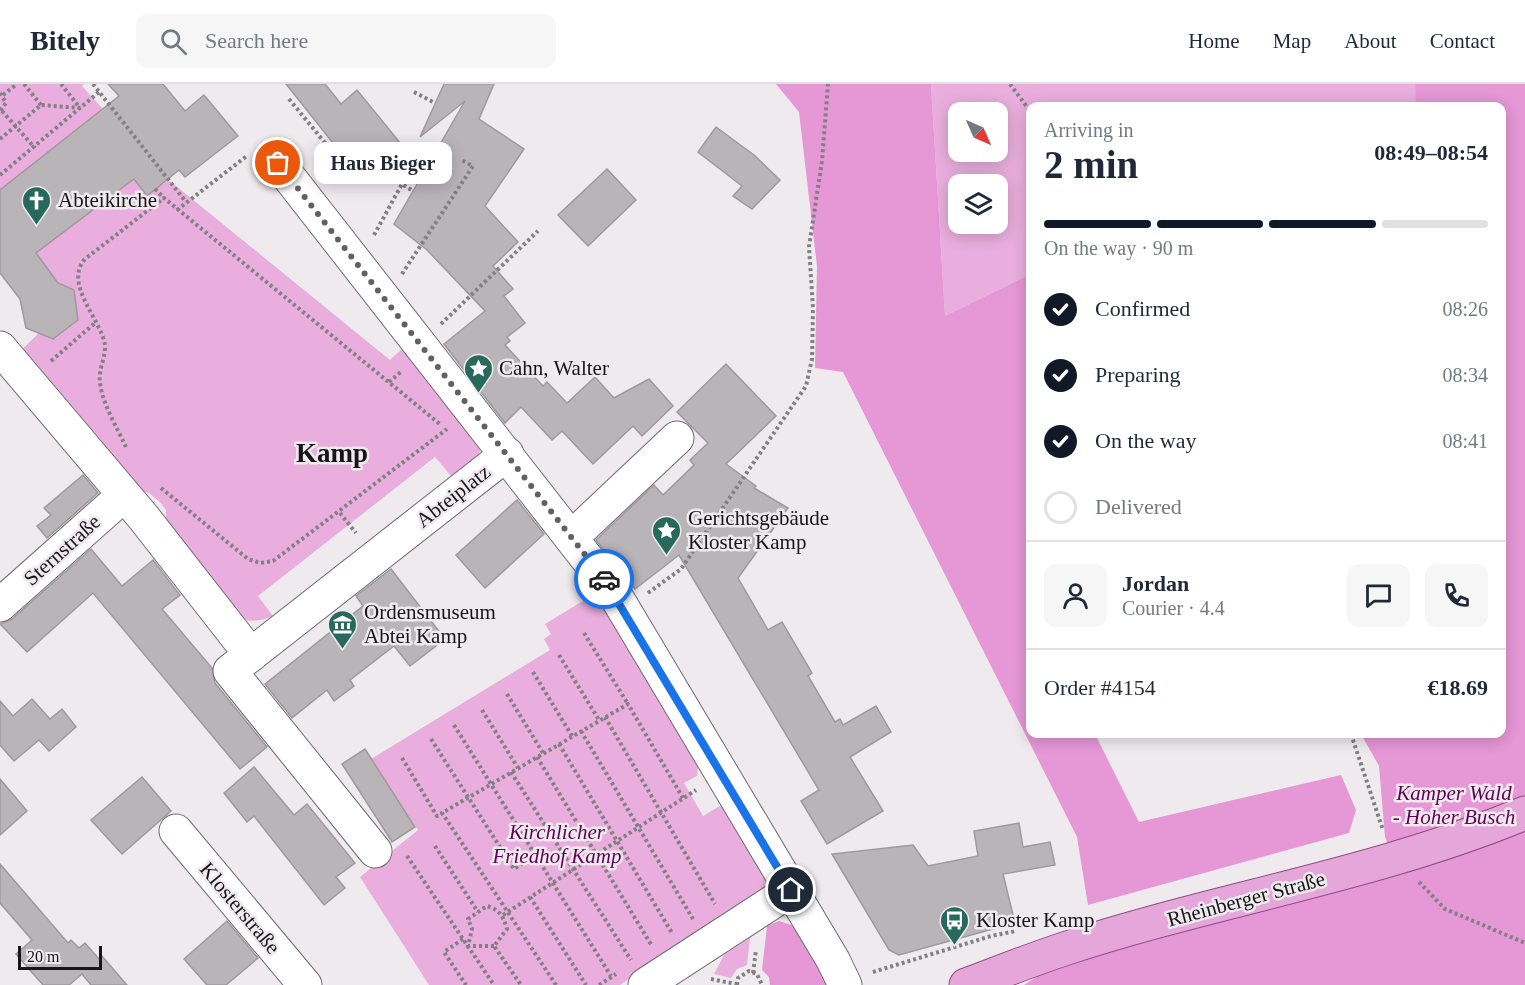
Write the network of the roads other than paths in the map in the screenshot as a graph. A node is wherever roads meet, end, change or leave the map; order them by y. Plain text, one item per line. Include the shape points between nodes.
1 (266, 157) road end
2 (0, 348) edge
3 (677, 438) dead end
4 (507, 454) junction
5 (124, 495) junction
6 (572, 537) junction
7 (0, 605) edge
8 (251, 655) junction
9 (1525, 813) edge
10 (176, 831) dead end
11 (375, 851) dead end
12 (791, 890) junction
13 (639, 974) edge
14 (305, 985) edge
15 (844, 985) edge
16 (966, 985) edge

1 - 4 street, Abteiplatz
2 - 5 street
3 - 6 street
4 - 6 street
4 - 8 street, Abteiplatz
5 - 7 street, Sternstraße
5 - 8 street
6 - 12 street via 625,610
8 - 11 street, Abteiplatz via 230,671
9 - 16 main road, Rheinberger Straße via 1474,834 1390,848 1065,949
10 - 14 street, Klosterstraße
12 - 13 street
12 - 15 street

